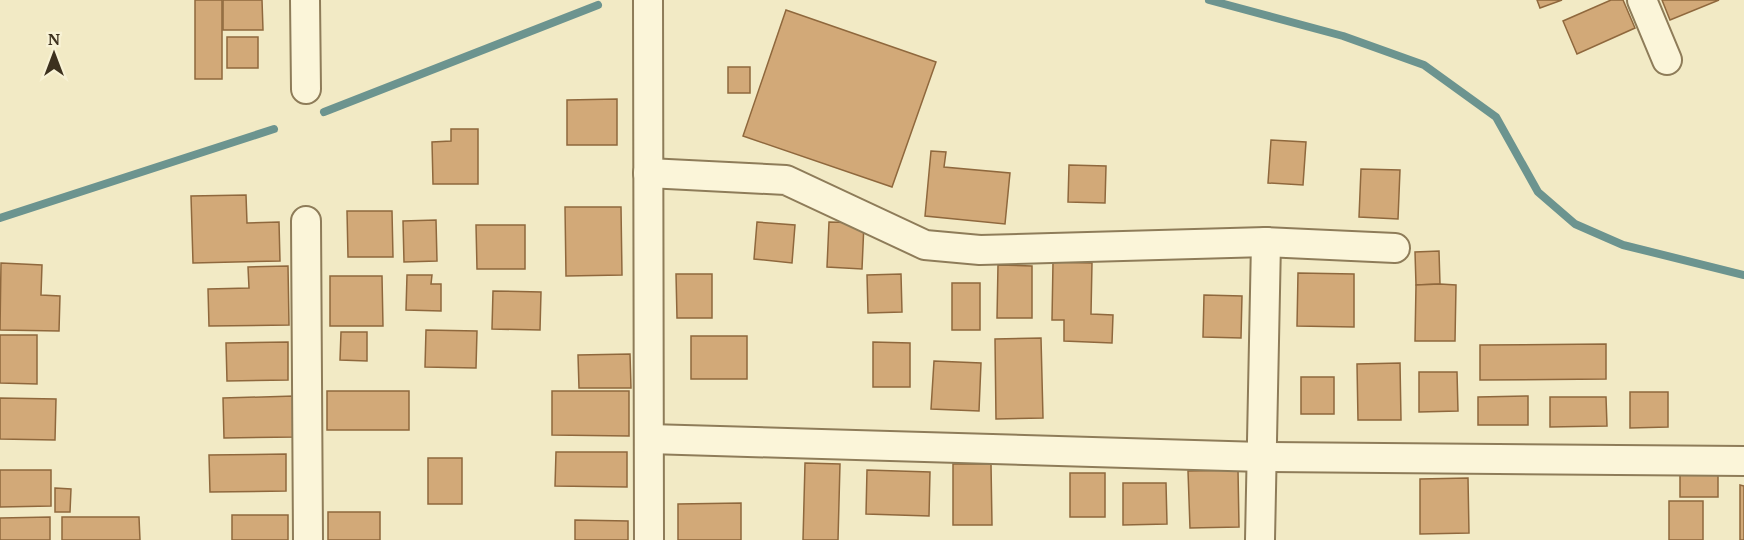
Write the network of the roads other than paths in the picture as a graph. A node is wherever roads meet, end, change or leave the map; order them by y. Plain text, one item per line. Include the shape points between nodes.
1 (305, 0) edge
2 (648, 0) edge
3 (1642, 0) edge
4 (1667, 60) dead end
5 (306, 89) dead end
6 (648, 173) junction
7 (306, 221) dead end
8 (1266, 242) junction
9 (1395, 248) dead end
10 (649, 439) junction
11 (1262, 457) junction
12 (1744, 461) edge
13 (308, 540) edge
14 (649, 540) edge
15 (1260, 540) edge

1 - 5 street
2 - 6 street
3 - 4 street
6 - 8 street via 786,180 925,245 980,250
6 - 10 street
7 - 13 street
8 - 9 street
8 - 11 street
10 - 11 street
10 - 14 street
11 - 12 street
11 - 15 street

